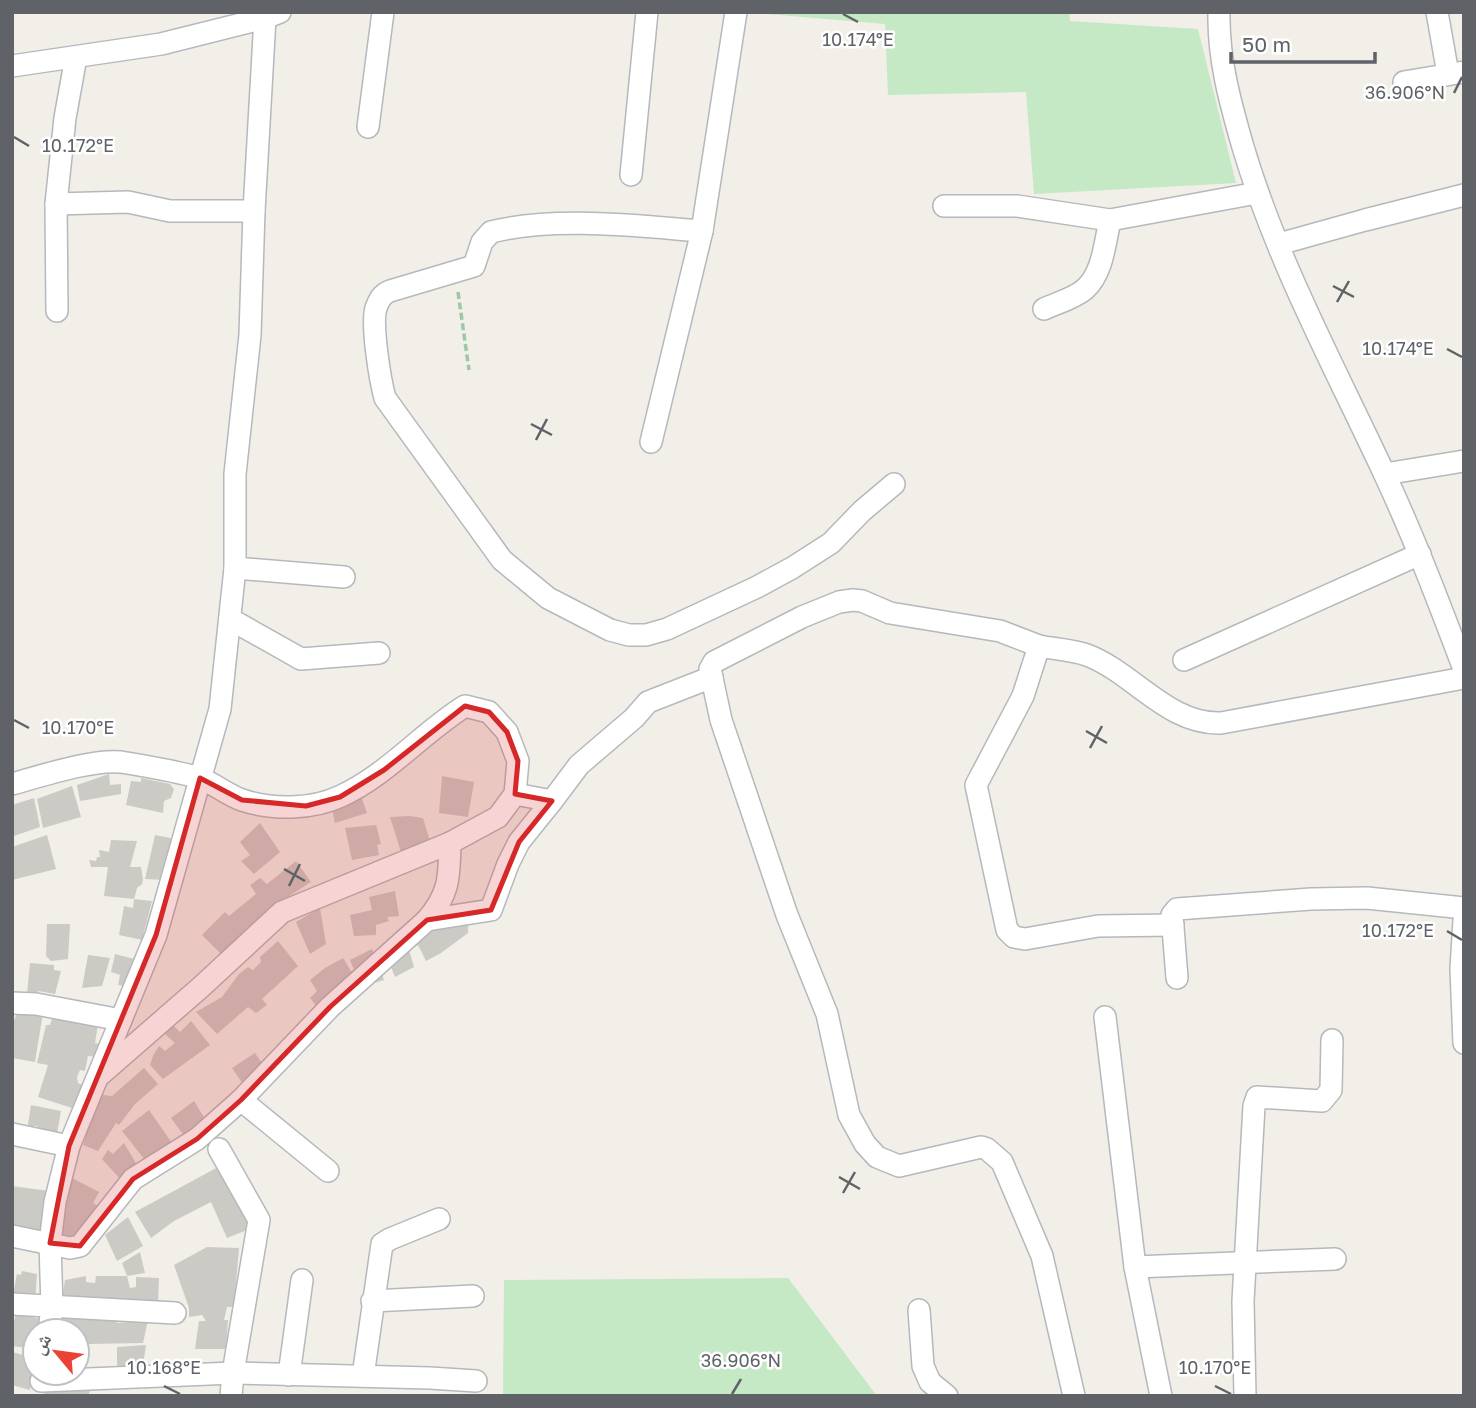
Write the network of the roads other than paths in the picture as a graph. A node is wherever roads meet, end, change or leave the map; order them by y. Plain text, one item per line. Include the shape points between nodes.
1 (383, 12) edge
2 (648, 12) edge
3 (736, 12) edge
4 (1219, 12) edge
5 (1437, 12) edge
6 (273, 15) edge
7 (76, 57) junction
8 (12, 66) edge
9 (1456, 73) edge
10 (1404, 82) dead end
11 (368, 127) dead end
12 (631, 175) dead end
13 (1257, 193) junction
14 (1464, 195) edge
15 (56, 204) junction
16 (944, 206) dead end
17 (254, 211) junction
18 (1110, 220) junction
19 (702, 231) junction
20 (1279, 244) junction
21 (1044, 309) dead end
22 (57, 311) dead end
23 (651, 442) dead end
24 (1464, 461) edge
25 (1385, 474) junction
26 (894, 484) dead end
27 (1420, 554) junction
28 (235, 568) junction
29 (344, 577) dead end
30 (230, 619) junction
31 (1039, 646) junction
32 (379, 653) dead end
33 (1184, 660) dead end
34 (1464, 669) edge
35 (712, 677) junction
36 (1464, 678) edge
37 (200, 778) junction
38 (12, 784) edge
39 (514, 794) junction
40 (552, 801) junction
41 (450, 843) junction
42 (1464, 908) edge
43 (427, 920) junction
44 (1464, 920) edge
45 (1173, 925) junction
46 (1177, 978) dead end
47 (12, 1003) edge
48 (1105, 1017) dead end
49 (121, 1020) junction
50 (1332, 1040) dead end
51 (1464, 1042) edge
52 (97, 1077) junction
53 (241, 1100) junction
54 (12, 1134) edge
55 (69, 1146) junction
56 (219, 1149) dead end
57 (328, 1171) dead end
58 (439, 1219) dead end
59 (12, 1236) edge
60 (50, 1243) junction
61 (1335, 1259) dead end
62 (1245, 1263) junction
63 (1135, 1267) junction
64 (302, 1280) dead end
65 (473, 1296) dead end
66 (372, 1301) junction
67 (12, 1304) edge
68 (52, 1307) junction
69 (919, 1310) dead end
70 (175, 1313) dead end
71 (51, 1317) edge
72 (233, 1373) junction
73 (289, 1375) junction
74 (363, 1376) junction
75 (91, 1380) edge
76 (476, 1381) dead end
77 (324, 1387) edge
78 (429, 1387) edge
79 (231, 1396) edge
80 (947, 1396) edge
81 (1074, 1396) edge
82 (1161, 1396) edge
83 (1245, 1396) edge

1 - 11 street
2 - 12 street
3 - 19 street
4 - 13 street via 1218,42 1229,101
5 - 9 street
6 - 7 street via 161,44
6 - 17 street
7 - 8 street
7 - 15 street
9 - 10 street
13 - 18 street
13 - 20 street
14 - 20 street
15 - 17 street via 128,202 170,211
15 - 22 street
16 - 18 street via 1017,206
17 - 28 street via 250,335 235,474
18 - 21 street via 1091,282 1083,291
19 - 23 street
19 - 26 street via 576,225 498,230 485,236 474,266 380,298 375,314 385,398 502,560 548,598 629,635 667,629 792,568 831,543
20 - 25 street
24 - 25 street
25 - 27 street
27 - 33 street
27 - 34 street
28 - 29 street
28 - 30 street
30 - 32 street via 301,659
30 - 37 street via 220,709
31 - 35 street via 1000,631 890,613 853,600 802,617 714,662
31 - 36 street via 1087,655 1165,706 1205,724
31 - 45 street via 1023,696 976,785 1007,930 1025,939 1098,926
35 - 40 street via 648,702 579,765
35 - 81 street via 787,915 827,1014 849,1115 865,1144 890,1164 909,1165 981,1147 1002,1162 1042,1256
37 - 38 street via 119,762 96,763
37 - 39 street via 242,800 280,806 329,800 384,770 465,706 489,712 507,732 518,761
37 - 49 street via 156,935
39 - 40 street
39 - 41 street via 498,817
40 - 43 street via 519,842 491,910
41 - 43 street via 449,881
41 - 52 street via 282,912
42 - 45 street via 1367,898 1311,899 1177,909
43 - 53 street via 330,1007
44 - 51 street
45 - 46 street
47 - 49 street
48 - 63 street
49 - 52 street
50 - 62 street via 1331,1090 1322,1101 1257,1097
52 - 55 street
53 - 57 street
53 - 60 street via 197,1139 133,1180 80,1246
54 - 55 street
55 - 60 street
56 - 72 street via 259,1220
58 - 66 street via 382,1244
59 - 60 street
60 - 68 street
61 - 62 street
62 - 63 street
62 - 83 street
63 - 82 street
64 - 73 street
65 - 66 street
66 - 74 street
67 - 68 street
68 - 70 street
68 - 71 street
69 - 80 street via 923,1366 930,1382
72 - 73 street
72 - 75 street
72 - 79 street
73 - 77 street
74 - 77 street
74 - 78 street
76 - 78 street

